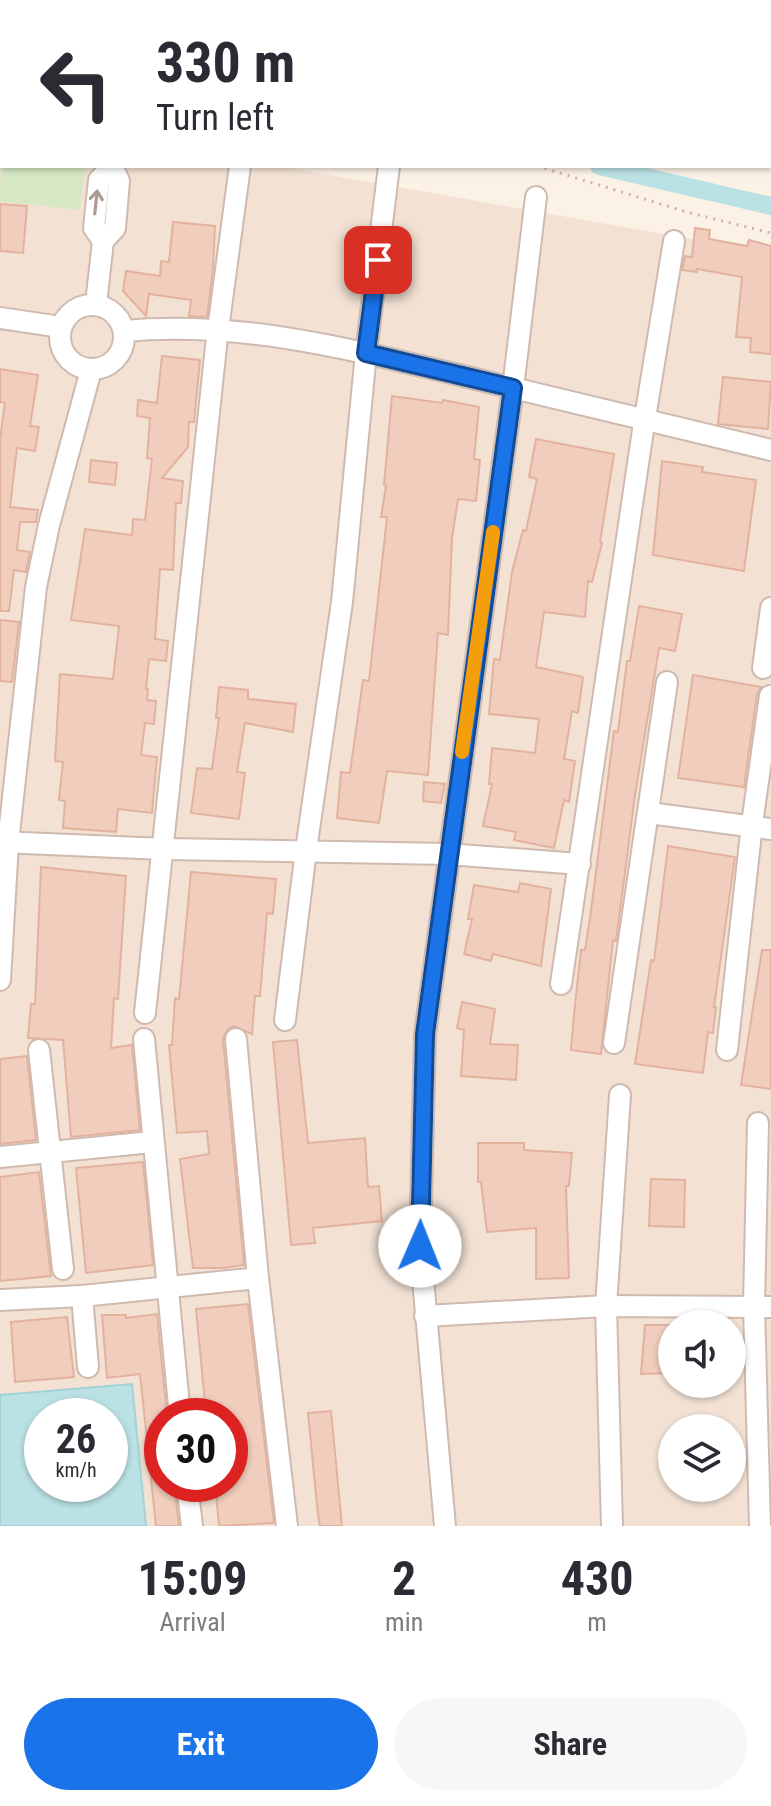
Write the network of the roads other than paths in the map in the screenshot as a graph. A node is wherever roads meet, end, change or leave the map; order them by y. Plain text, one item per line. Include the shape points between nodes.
1 (113, 168) edge
2 (240, 168) edge
3 (389, 168) edge
4 (536, 197) dead end
5 (674, 241) dead end
6 (96, 304) junction
7 (0, 318) edge
8 (61, 327) junction
9 (217, 330) junction
10 (124, 331) junction
11 (366, 353) junction
12 (91, 370) junction
13 (513, 388) junction
14 (644, 420) junction
15 (771, 450) edge
16 (771, 608) edge
17 (763, 668) dead end
18 (667, 682) dead end
19 (770, 696) edge
20 (649, 813) junction
21 (761, 827) edge
22 (4, 842) edge
23 (164, 849) junction
24 (306, 850) junction
25 (448, 854) junction
26 (580, 864) junction
27 (0, 980) edge
28 (561, 984) dead end
29 (145, 1013) dead end
30 (285, 1020) dead end
31 (144, 1039) dead end
32 (236, 1039) dead end
33 (614, 1043) dead end
34 (39, 1050) dead end
35 (727, 1050) dead end
36 (620, 1095) dead end
37 (758, 1123) dead end
38 (152, 1142) junction
39 (50, 1152) junction
40 (0, 1157) edge
41 (63, 1269) dead end
42 (258, 1278) junction
43 (167, 1288) junction
44 (82, 1296) junction
45 (0, 1300) edge
46 (606, 1306) junction
47 (763, 1306) edge
48 (425, 1316) junction
49 (88, 1367) dead end
50 (178, 1398) edge
51 (189, 1502) edge
52 (192, 1526) edge
53 (287, 1526) edge
54 (445, 1526) edge
55 (612, 1526) edge
56 (760, 1526) edge

1 - 6 street via 119,181 115,228 103,241
2 - 9 street
3 - 11 street
4 - 13 street
5 - 14 street
6 - 8 street via 74,309
6 - 10 street via 115,313
7 - 8 street
8 - 12 street via 66,356
9 - 10 street
9 - 11 street
9 - 23 street
10 - 12 street via 117,358
11 - 13 street
11 - 24 street via 342,602
12 - 22 street via 36,587
13 - 14 street
13 - 25 street
14 - 15 street
14 - 26 street
16 - 17 street
18 - 20 street
19 - 21 street
20 - 21 street
20 - 33 street
21 - 35 street
22 - 23 street
22 - 27 street
23 - 24 street
23 - 29 street
24 - 25 street
24 - 30 street
25 - 26 street
25 - 48 street via 425,1034 420,1246
26 - 28 street
31 - 38 street
32 - 42 street
34 - 39 street
36 - 46 street
37 - 47 street
38 - 39 street
38 - 43 street
39 - 40 street
39 - 41 street
42 - 43 street
42 - 53 street
43 - 44 street
43 - 50 street
44 - 45 street
44 - 49 street
46 - 47 street
46 - 48 street
46 - 55 street
47 - 56 street
48 - 54 street
51 - 52 street

